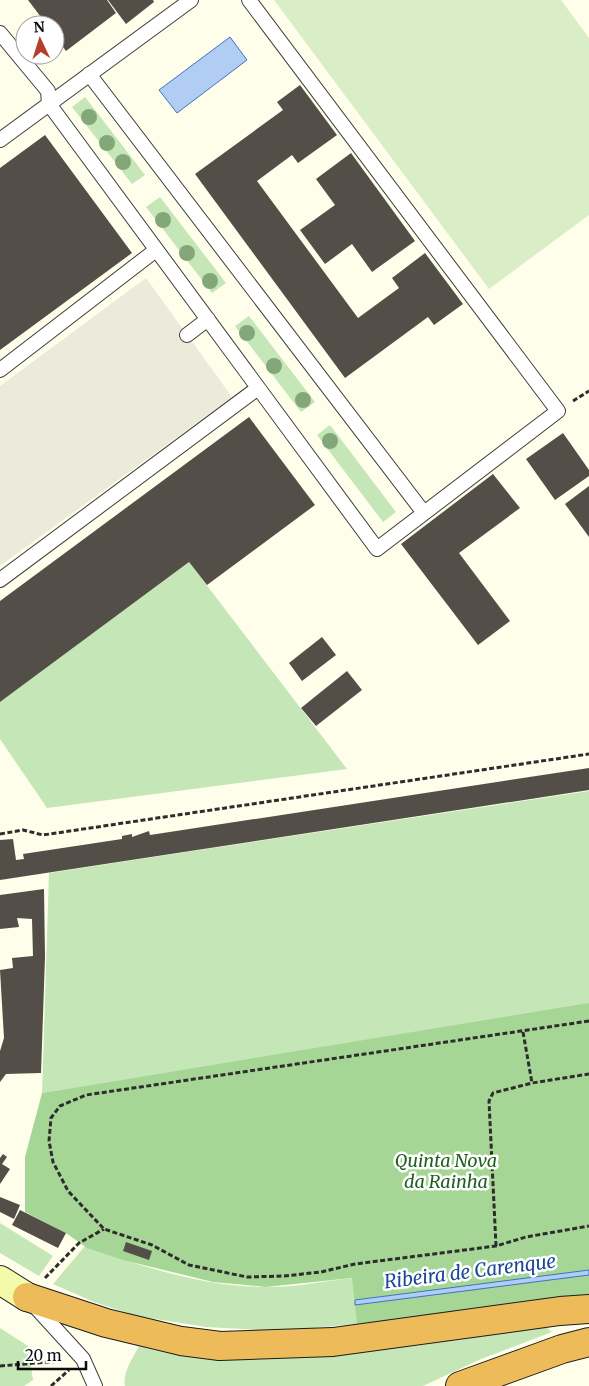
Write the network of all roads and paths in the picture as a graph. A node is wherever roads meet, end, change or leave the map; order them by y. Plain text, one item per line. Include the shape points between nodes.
1 (191, 0) edge
2 (249, 0) edge
3 (0, 32) edge
4 (89, 74) junction
5 (49, 104) junction
6 (0, 140) edge
7 (156, 250) junction
8 (208, 319) junction
9 (187, 335) dead end
10 (0, 370) edge
11 (258, 388) junction
12 (424, 513) junction
13 (0, 580) edge
14 (589, 754) edge
15 (0, 834) edge
16 (589, 1021) edge
17 (523, 1032) junction
18 (589, 1074) edge
19 (532, 1083) junction
20 (589, 1226) edge
21 (104, 1230) junction
22 (496, 1246) junction
23 (0, 1280) edge
24 (27, 1297) junction
25 (589, 1309) edge
26 (589, 1342) edge
27 (83, 1359) junction
28 (0, 1366) edge
29 (95, 1386) edge
30 (460, 1386) edge

1 - 4 lane
2 - 12 lane via 558,411
3 - 5 lane via 48,90
4 - 5 lane
4 - 12 lane
5 - 6 lane
5 - 7 lane
7 - 8 lane
7 - 10 lane
8 - 9 lane
8 - 11 lane
11 - 12 lane via 377,549
11 - 13 lane
14 - 15 path via 43,835 23,830
16 - 17 path
17 - 19 path
17 - 21 path via 237,1072 70,1100 60,1106 51,1118 49,1141 53,1162 68,1191
18 - 19 path
19 - 22 path via 493,1093 489,1101
20 - 22 path
21 - 22 path via 152,1245 189,1265 247,1277 321,1272 355,1264
21 - 24 path via 79,1242
23 - 24 street
24 - 25 highway via 106,1323 181,1341 220,1346 333,1342
24 - 27 lane
26 - 30 highway
27 - 28 path
27 - 29 lane

